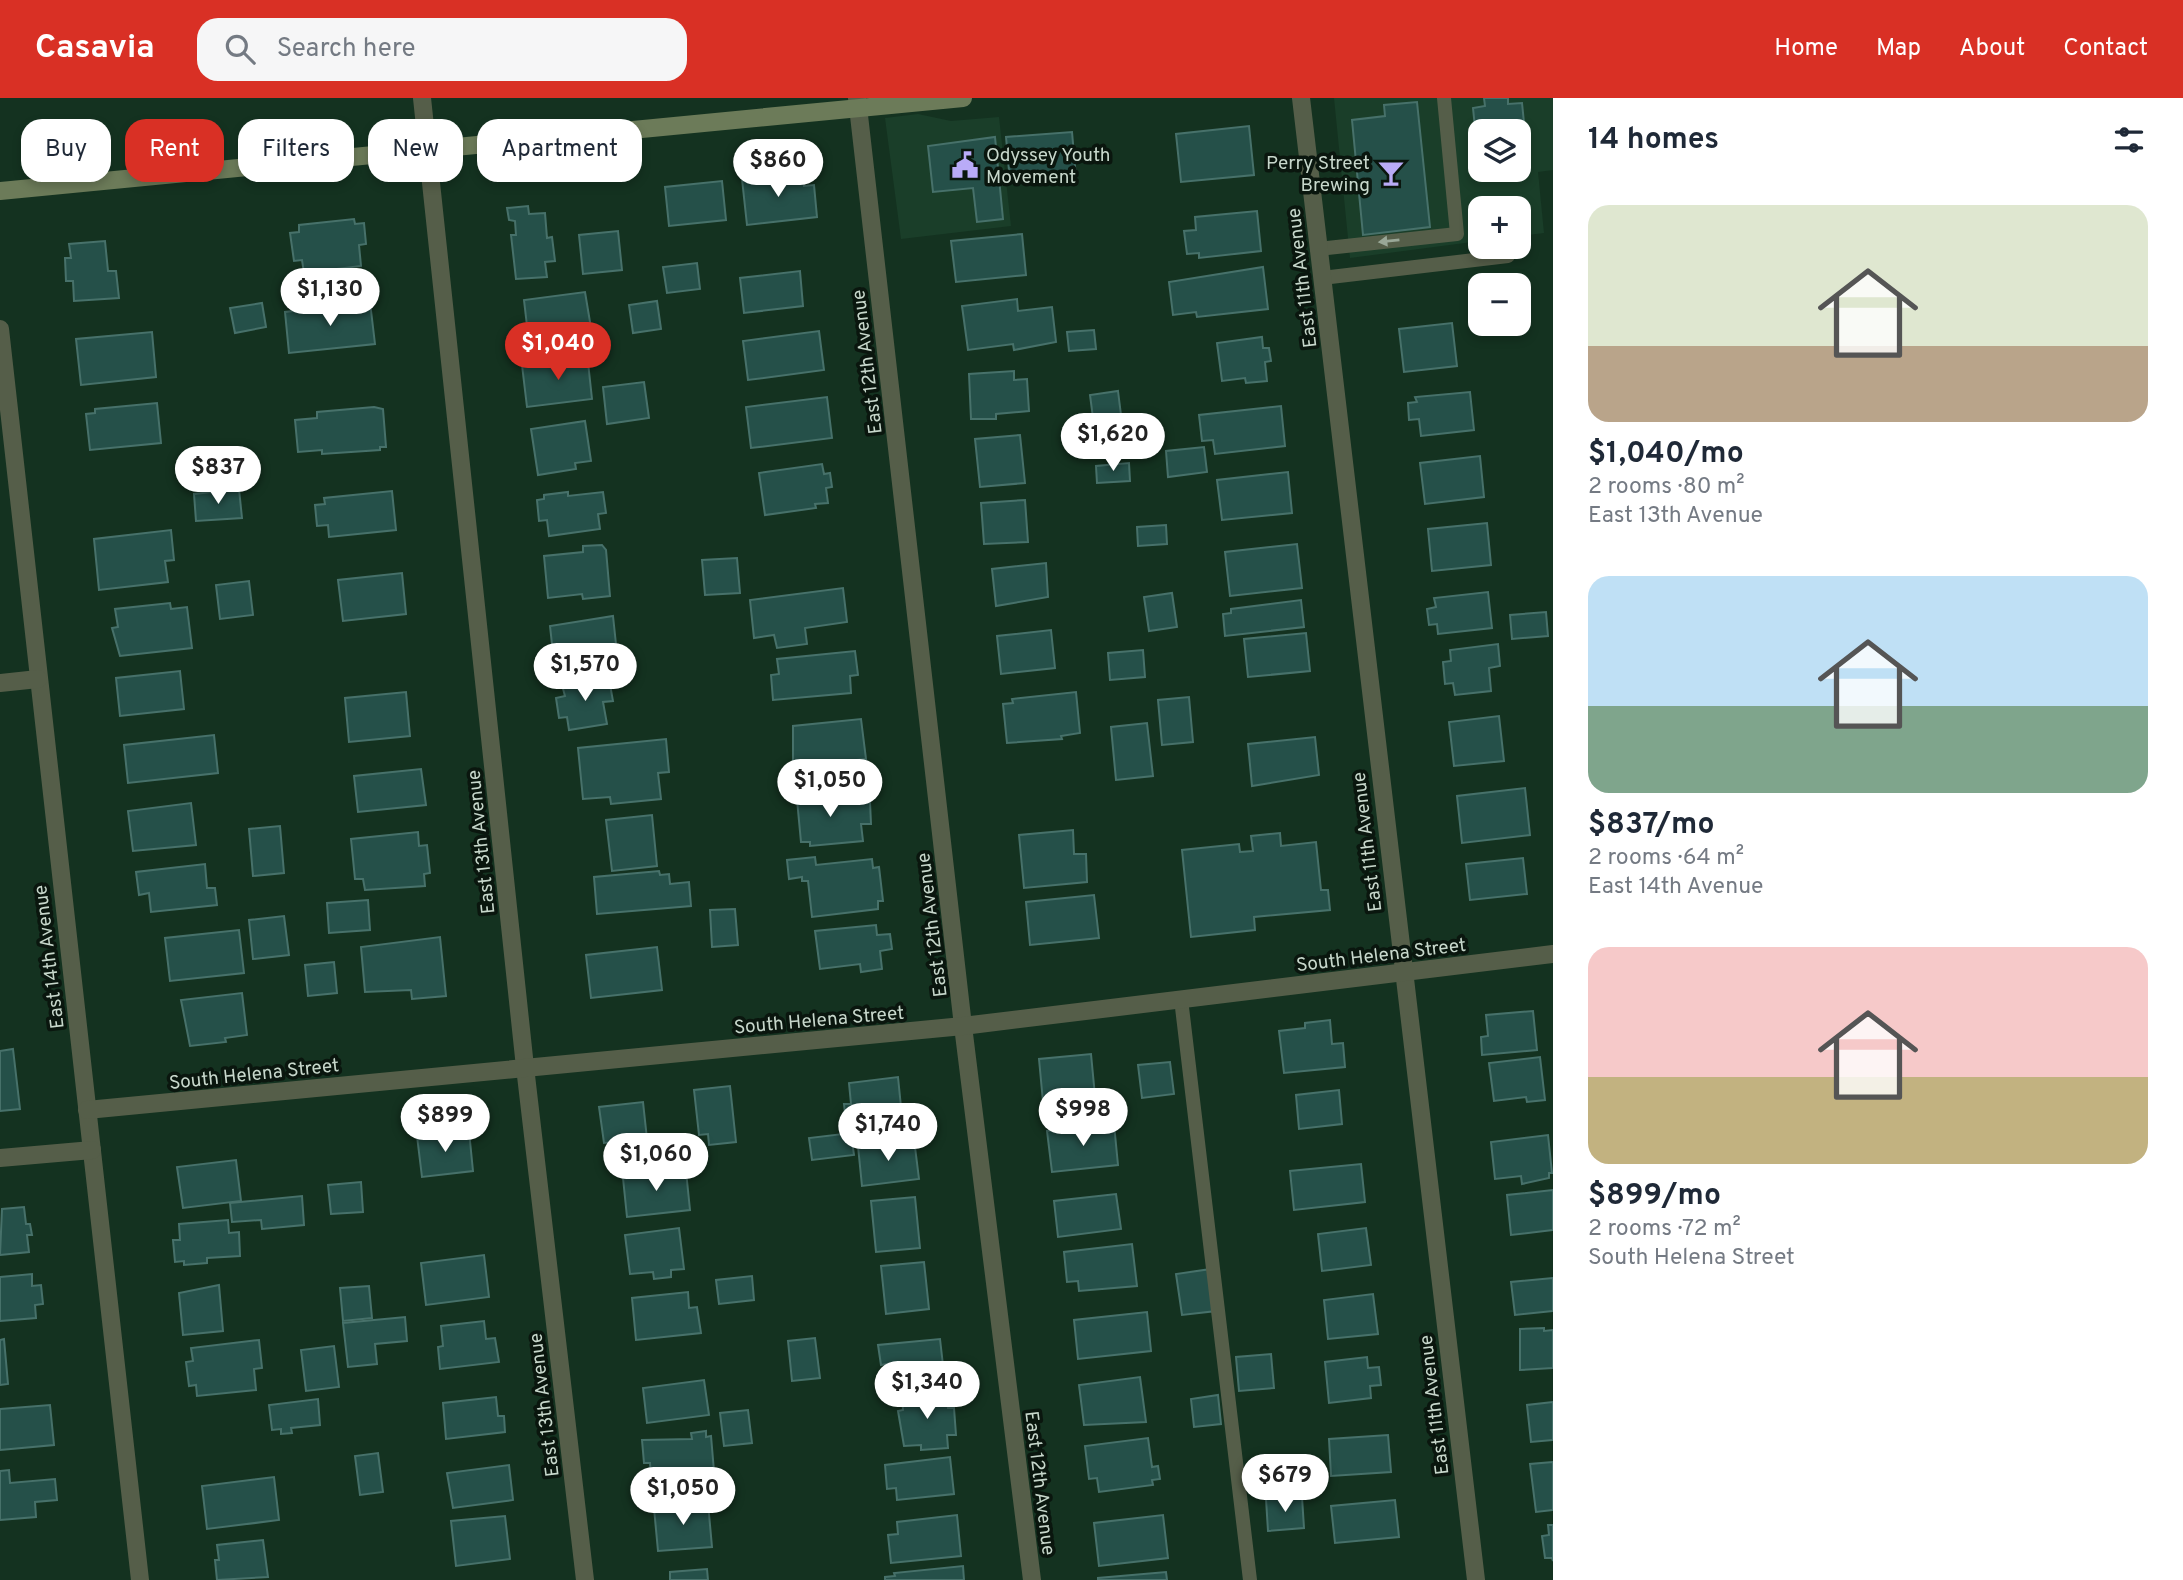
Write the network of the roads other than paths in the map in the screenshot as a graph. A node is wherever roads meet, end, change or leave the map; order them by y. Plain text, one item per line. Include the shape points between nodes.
1 (422, 98) edge
2 (963, 98) edge
3 (1301, 98) edge
4 (1444, 98) edge
5 (858, 103) edge
6 (424, 119) edge
7 (463, 148) edge
8 (368, 157) edge
9 (430, 182) edge
10 (0, 191) edge
11 (1318, 249) junction
12 (1483, 259) edge
13 (1322, 278) junction
14 (0, 330) edge
15 (38, 679) junction
16 (0, 683) edge
17 (1553, 954) edge
18 (1402, 972) junction
19 (1181, 999) junction
20 (963, 1026) junction
21 (525, 1068) junction
22 (87, 1110) junction
23 (92, 1150) junction
24 (0, 1158) edge
25 (140, 1580) edge
26 (585, 1580) edge
27 (1032, 1580) edge
28 (1250, 1580) edge
29 (1476, 1580) edge

1 - 6 street, East 13th Avenue
2 - 5 main road
3 - 11 street, East 11th Avenue
4 -> 11 lane via 1457,234
5 - 7 main road
5 - 20 street, East 12th Avenue
8 - 10 main road
9 - 21 street, East 13th Avenue
11 - 13 street, East 11th Avenue
12 - 13 lane
13 - 18 street, East 11th Avenue
14 - 15 street, East 14th Avenue
15 - 16 street
15 - 22 street, East 14th Avenue
17 - 18 street, South Helena Street
18 - 19 street, South Helena Street
18 - 29 street, East 11th Avenue
19 - 20 street, South Helena Street
19 - 28 lane
20 - 21 street, South Helena Street
20 - 27 street, East 12th Avenue
21 - 22 street, South Helena Street
21 - 26 street, East 13th Avenue
22 - 23 street, East 14th Avenue
23 - 24 street
23 - 25 street, East 14th Avenue

